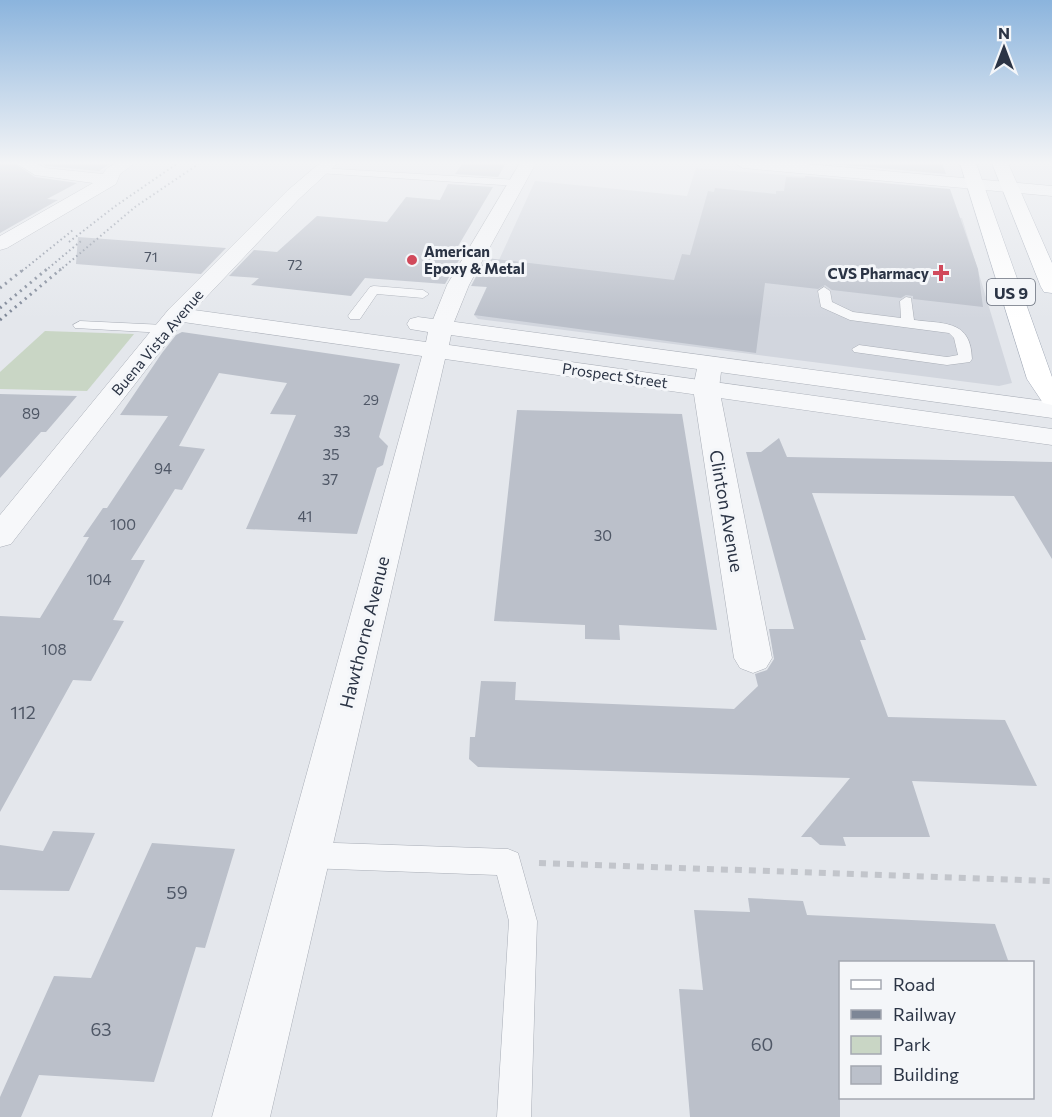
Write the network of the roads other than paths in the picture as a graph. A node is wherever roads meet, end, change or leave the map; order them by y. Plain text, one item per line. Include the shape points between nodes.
1 (50, 215) edge
2 (274, 215) edge
3 (498, 215) edge
4 (985, 215) edge
5 (1023, 215) edge
6 (0, 244) edge
7 (1052, 287) edge
8 (824, 291) dead end
9 (423, 294) dead end
10 (906, 301) dead end
11 (179, 313) junction
12 (377, 319) junction
13 (908, 323) junction
14 (80, 325) dead end
15 (438, 338) junction
16 (859, 350) dead end
17 (708, 376) junction
18 (1052, 397) edge
19 (1052, 410) edge
20 (1052, 437) edge
21 (0, 536) edge
22 (753, 658) dead end
23 (307, 855) junction
24 (241, 1117) edge
25 (514, 1117) edge

1 - 6 street
2 - 11 street, Buena Vista Avenue
3 - 15 street, Hawthorne Avenue via 458,285
4 - 18 main road, US 9 via 1040,379
5 - 7 main road
8 - 13 lane via 826,304 850,316
9 - 12 lane via 374,290
10 - 13 lane
11 - 12 street, Prospect Street
11 - 14 lane
11 - 15 street, Prospect Street
11 - 21 street, Buena Vista Avenue
12 - 15 street, Prospect Street
13 - 16 lane via 960,332 965,359 947,361
15 - 17 street, Prospect Street
15 - 23 street, Hawthorne Avenue
17 - 19 street, Prospect Street
17 - 20 street, Prospect Street
17 - 22 street, Clinton Avenue
23 - 24 street, Hawthorne Avenue
23 - 25 lane via 508,862 523,921

